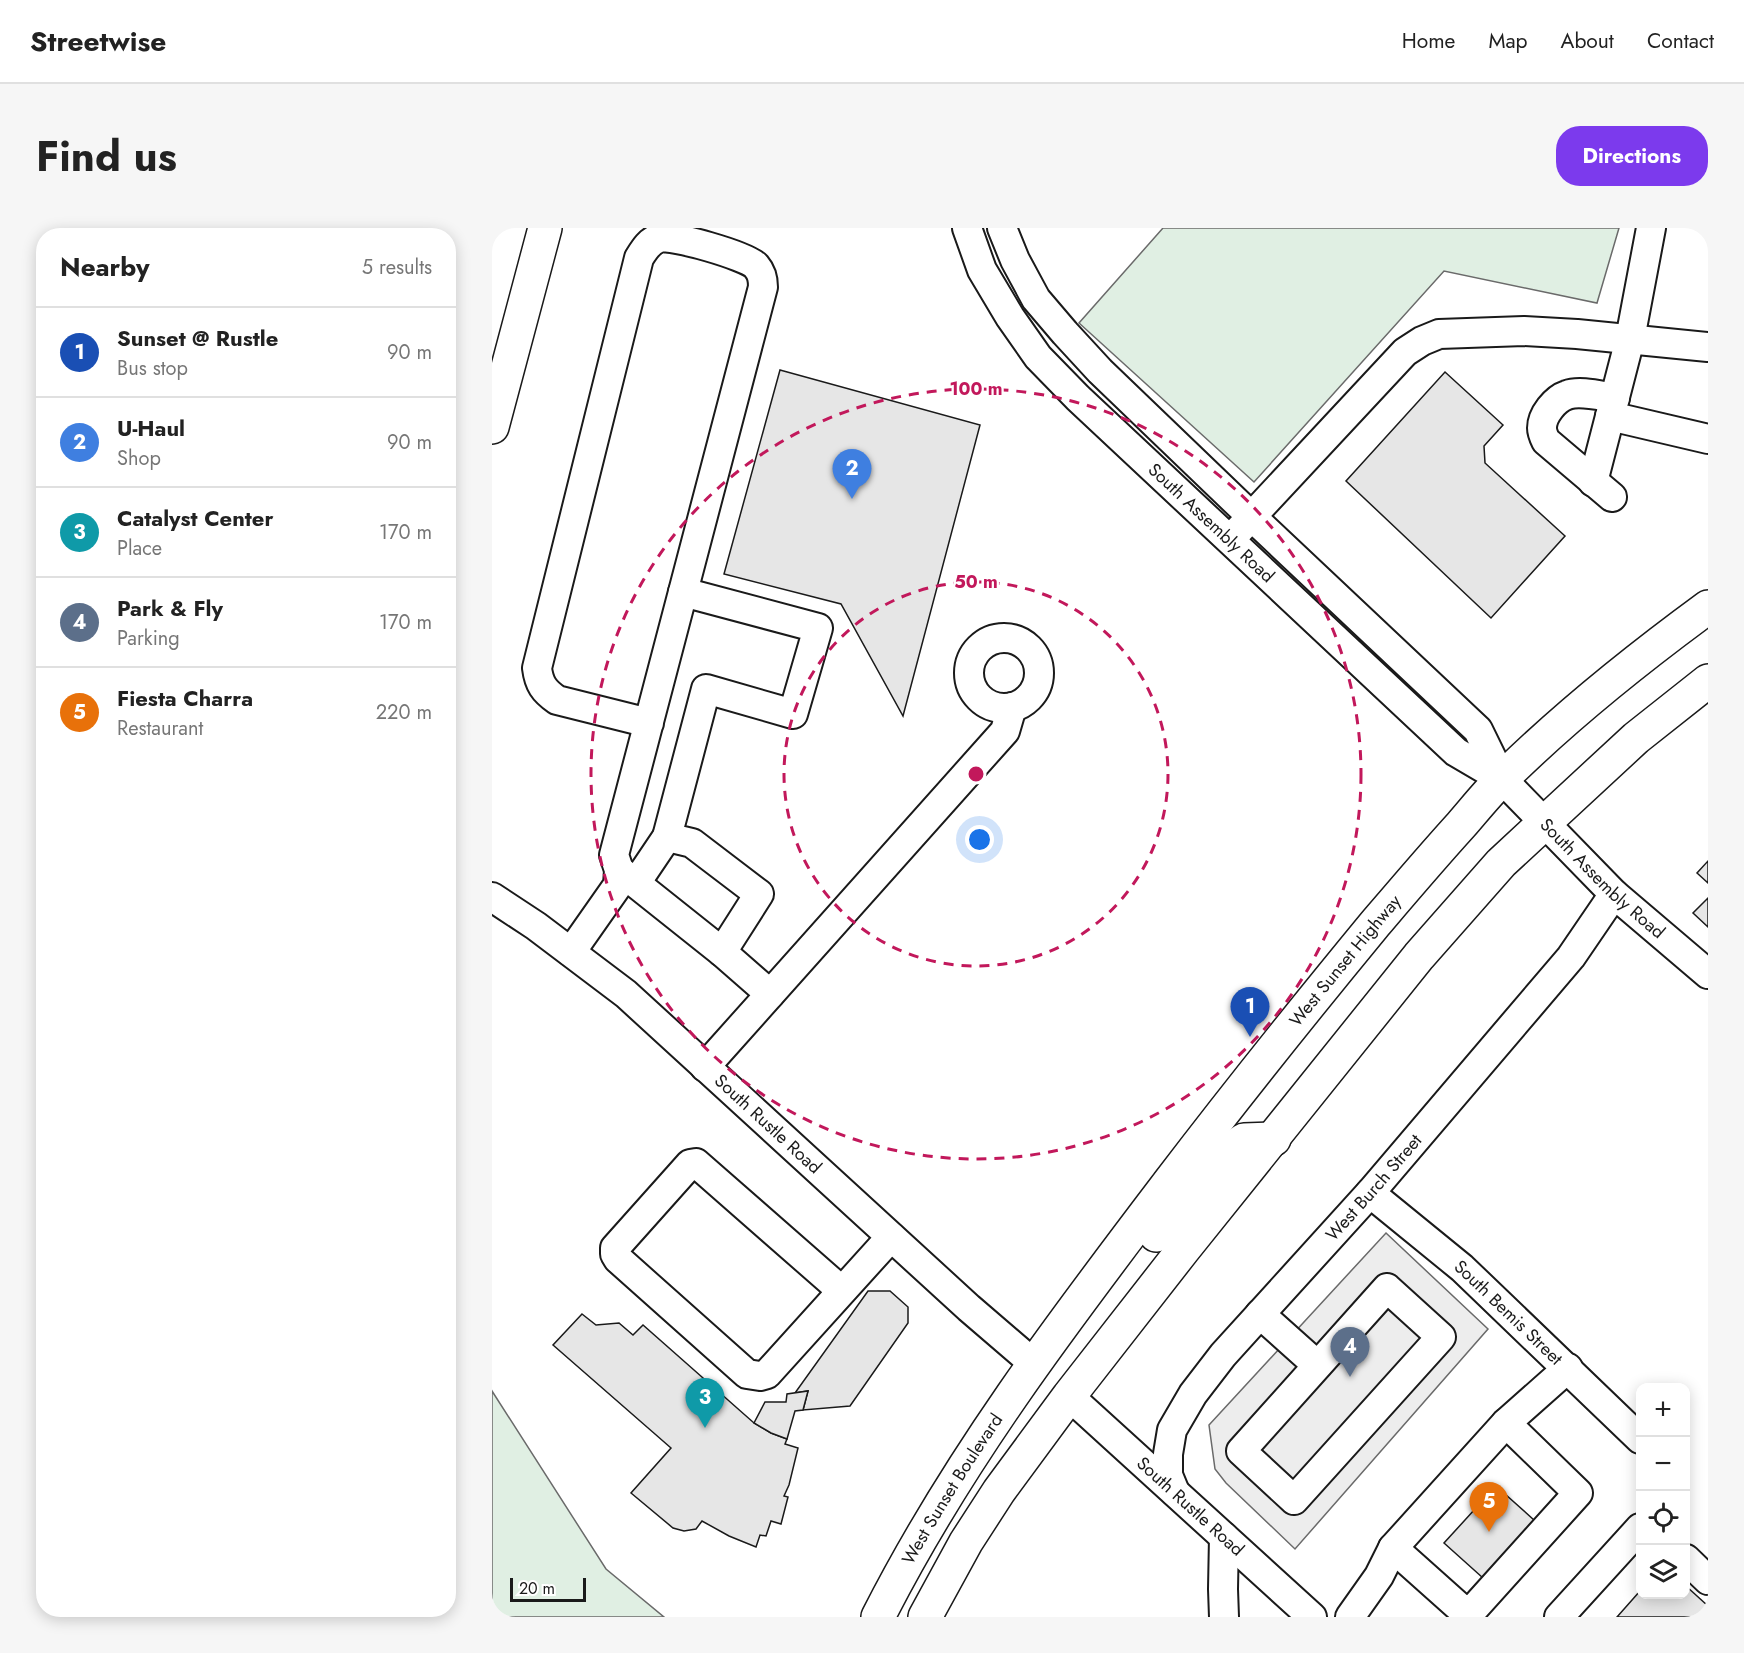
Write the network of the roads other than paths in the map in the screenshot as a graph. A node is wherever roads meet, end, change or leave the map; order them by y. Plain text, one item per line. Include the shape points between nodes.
1 (545, 228) edge
2 (968, 228) edge
3 (1002, 228) edge
4 (1651, 228) edge
5 (1630, 339) junction
6 (1708, 347) edge
7 (1612, 407) junction
8 (492, 427) edge
9 (1708, 439) edge
10 (1252, 517) junction
11 (1229, 540) junction
12 (683, 592) junction
13 (1708, 607) edge
14 (661, 677) junction
15 (1708, 681) edge
16 (706, 689) junction
17 (1012, 706) dead end
18 (649, 723) junction
19 (636, 773) junction
20 (1502, 779) junction
21 (681, 783) junction
22 (1546, 823) junction
23 (667, 837) junction
24 (627, 877) junction
25 (1614, 894) junction
26 (497, 909) edge
27 (571, 952) junction
28 (722, 952) junction
29 (1708, 974) edge
30 (770, 994) junction
31 (705, 1067) junction
32 (1274, 1138) junction
33 (1370, 1193) junction
34 (891, 1237) junction
35 (842, 1291) junction
36 (1260, 1314) junction
37 (1033, 1363) junction
38 (1317, 1365) junction
39 (1568, 1368) junction
40 (1069, 1396) junction
41 (1506, 1423) junction
42 (1639, 1437) edge
43 (1175, 1492) junction
44 (1636, 1533) edge
45 (1224, 1537) junction
46 (966, 1542) junction
47 (1394, 1548) junction
48 (1690, 1562) edge
49 (1708, 1580) edge
50 (878, 1617) edge
51 (925, 1617) edge
52 (1224, 1617) edge
53 (1312, 1617) edge
54 (1350, 1617) edge
55 (1559, 1617) edge

1 - 8 main road
2 - 11 street, South Assembly Road via 982,270 1038,357
3 - 10 street, South Assembly Road via 1036,299 1065,333
4 - 5 street
5 - 6 street
5 - 7 street
5 - 10 street via 1524,332 1439,334 1422,341 1405,352
7 - 7 street via 1575,394 1566,395 1544,418 1542,430 1546,441 1603,489
7 - 9 street
10 - 11 street
10 - 20 street, South Assembly Road via 1478,730
11 - 20 street, South Assembly Road via 1456,752
12 - 14 street
12 - 16 street via 818,627 793,714
12 - 18 street via 763,287 762,274 744,257 660,238 648,244 639,258 537,668 538,681 556,700
13 - 20 main road, West Sunset Highway via 1568,717
14 - 16 street
14 - 18 street
15 - 22 main road via 1636,738
16 - 21 street
17 - 30 street via 1005,731
18 - 19 street
19 - 21 street
19 - 24 street via 614,855
20 - 22 street, South Assembly Road
20 - 37 main road, West Sunset Highway via 1310,1001
21 - 23 street
22 - 25 street, South Assembly Road
22 - 32 main road via 1467,900
23 - 24 street
23 - 28 street via 692,843 759,894
24 - 27 street
24 - 28 street
25 - 29 street, South Assembly Road
25 - 33 street, West Burch Street via 1571,957
26 - 27 street, South Rustle Road
27 - 31 street, South Rustle Road via 626,994
28 - 30 street
30 - 31 street
31 - 34 street, South Rustle Road
32 - 37 main road via 1244,1140 1227,1152 1073,1334
32 - 40 main road
33 - 36 street, West Burch Street
33 - 39 street, South Bemis Street via 1462,1268
34 - 35 street
34 - 37 street, South Rustle Road
35 - 35 street via 766,1374 753,1376 618,1258 615,1248 690,1164 696,1163
36 - 38 street
36 - 43 street, West Burch Street via 1207,1375 1172,1430 1168,1475
37 - 46 main road via 1038,1376 1030,1396 966,1490 962,1508
37 - 50 main road, West Sunset Boulevard via 962,1469
38 - 38 street via 1241,1451 1294,1500 1441,1337 1387,1288
39 - 41 street
39 - 42 street, South Bemis Street
40 - 43 street, South Rustle Road
40 - 46 main road
41 - 47 street
41 - 47 street via 1578,1493 1468,1615
43 - 45 street, South Rustle Road
44 - 55 street
45 - 52 street
45 - 53 street, South Rustle Road
46 - 51 main road
47 - 54 street
48 - 49 street

